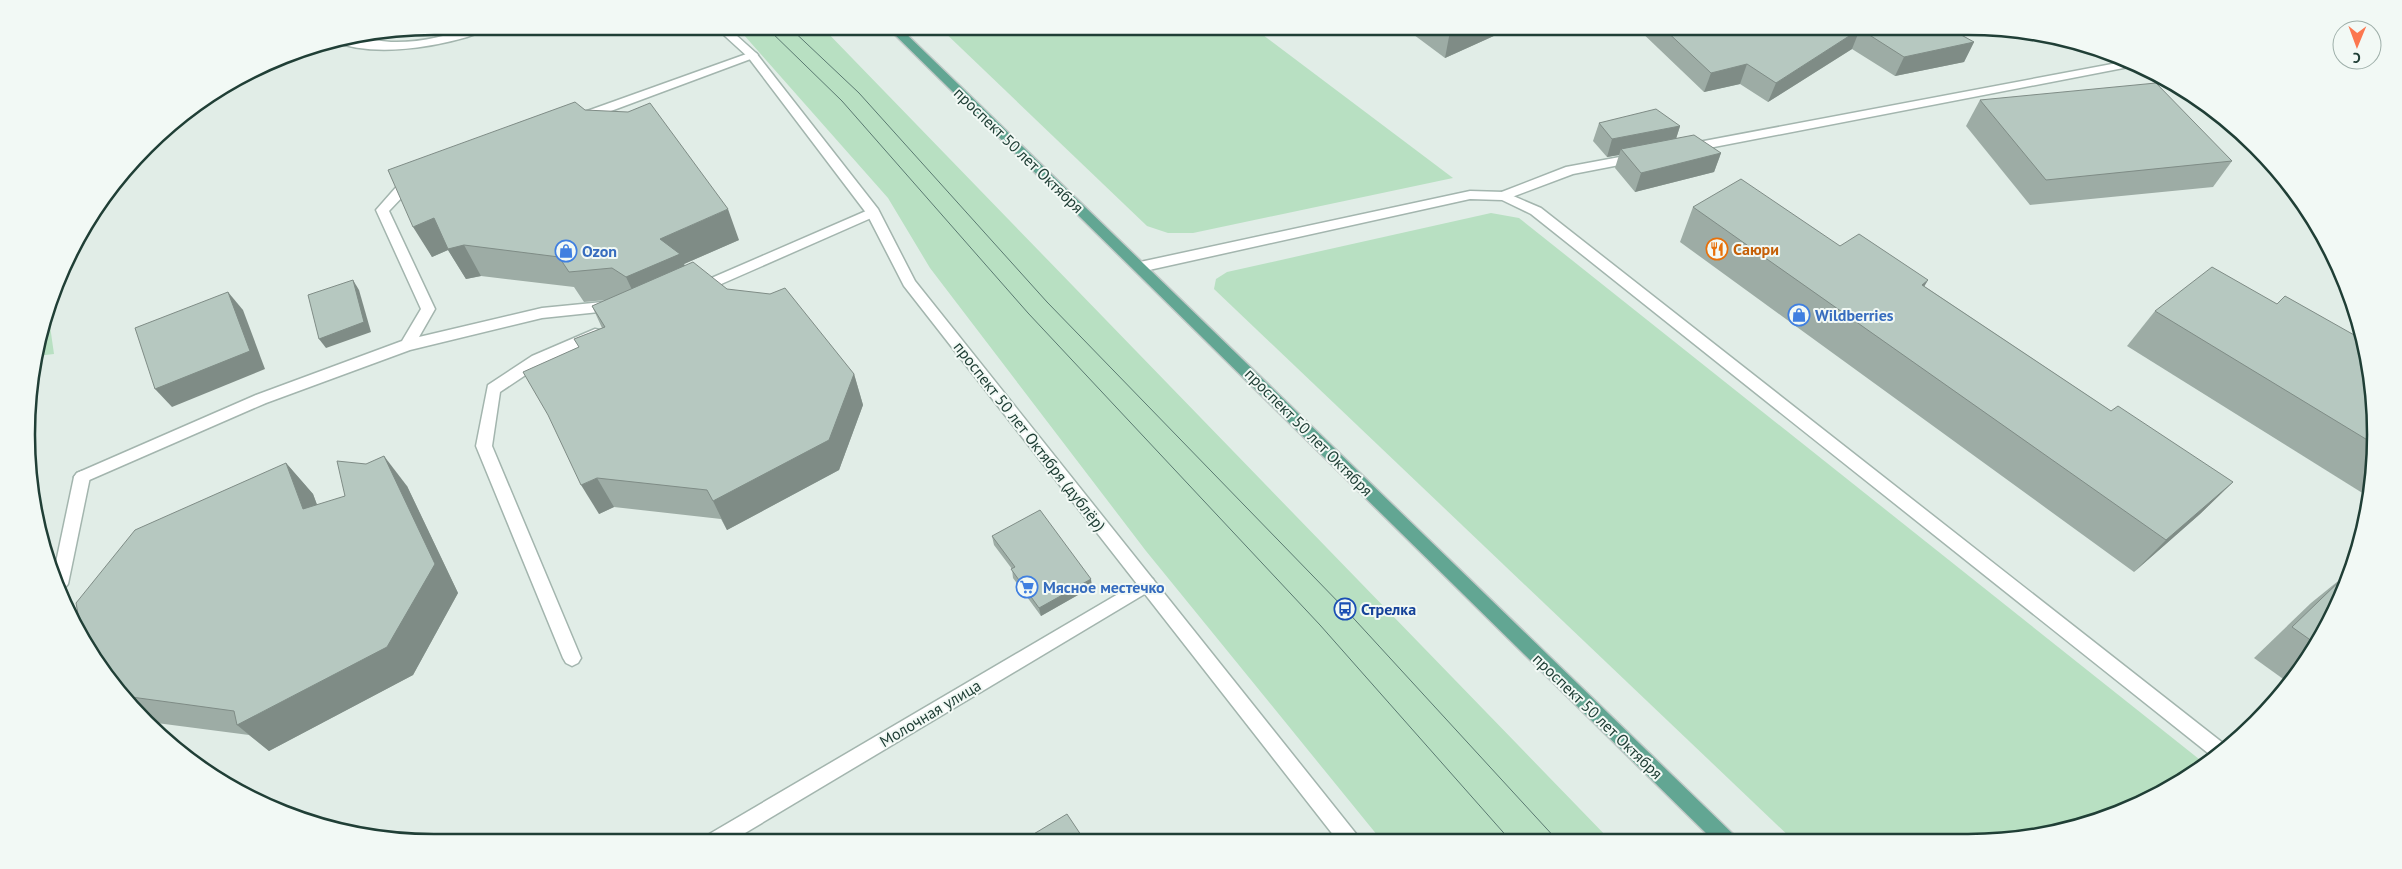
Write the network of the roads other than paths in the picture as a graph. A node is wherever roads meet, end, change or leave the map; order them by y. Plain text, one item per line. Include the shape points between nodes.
1 (459, 35) edge
2 (729, 35) edge
3 (900, 35) edge
4 (357, 43) edge
5 (752, 55) junction
6 (2121, 65) edge
7 (570, 121) edge
8 (1677, 150) edge
9 (1648, 156) edge
10 (427, 176) edge
11 (1504, 196) junction
12 (873, 212) junction
13 (1140, 267) junction
14 (682, 295) edge
15 (626, 305) edge
16 (604, 330) edge
17 (407, 345) junction
18 (61, 577) edge
19 (1147, 584) junction
20 (572, 658) dead end
21 (2215, 748) edge
22 (726, 834) edge
23 (1344, 834) edge
24 (1720, 834) edge

1 - 4 street via 438,42 400,47
2 - 5 street, проспект 50 лет Октября (дублёр)
3 - 13 main road, проспект 50 лет Октября
5 - 7 street
5 - 12 street, проспект 50 лет Октября (дублёр)
6 - 8 street
9 - 11 street via 1570,170
10 - 17 street via 403,188 382,210 428,309
11 - 13 street via 1470,195
11 - 21 street via 1536,211
12 - 14 street
12 - 19 street, проспект 50 лет Октября (дублёр) via 909,283
13 - 24 main road, проспект 50 лет Октября
15 - 17 street via 542,313
16 - 20 street via 537,360 493,389 484,446
17 - 18 street via 261,399 82,477
19 - 22 street, Молочная улица
19 - 23 street, проспект 50 лет Октября (дублёр)

